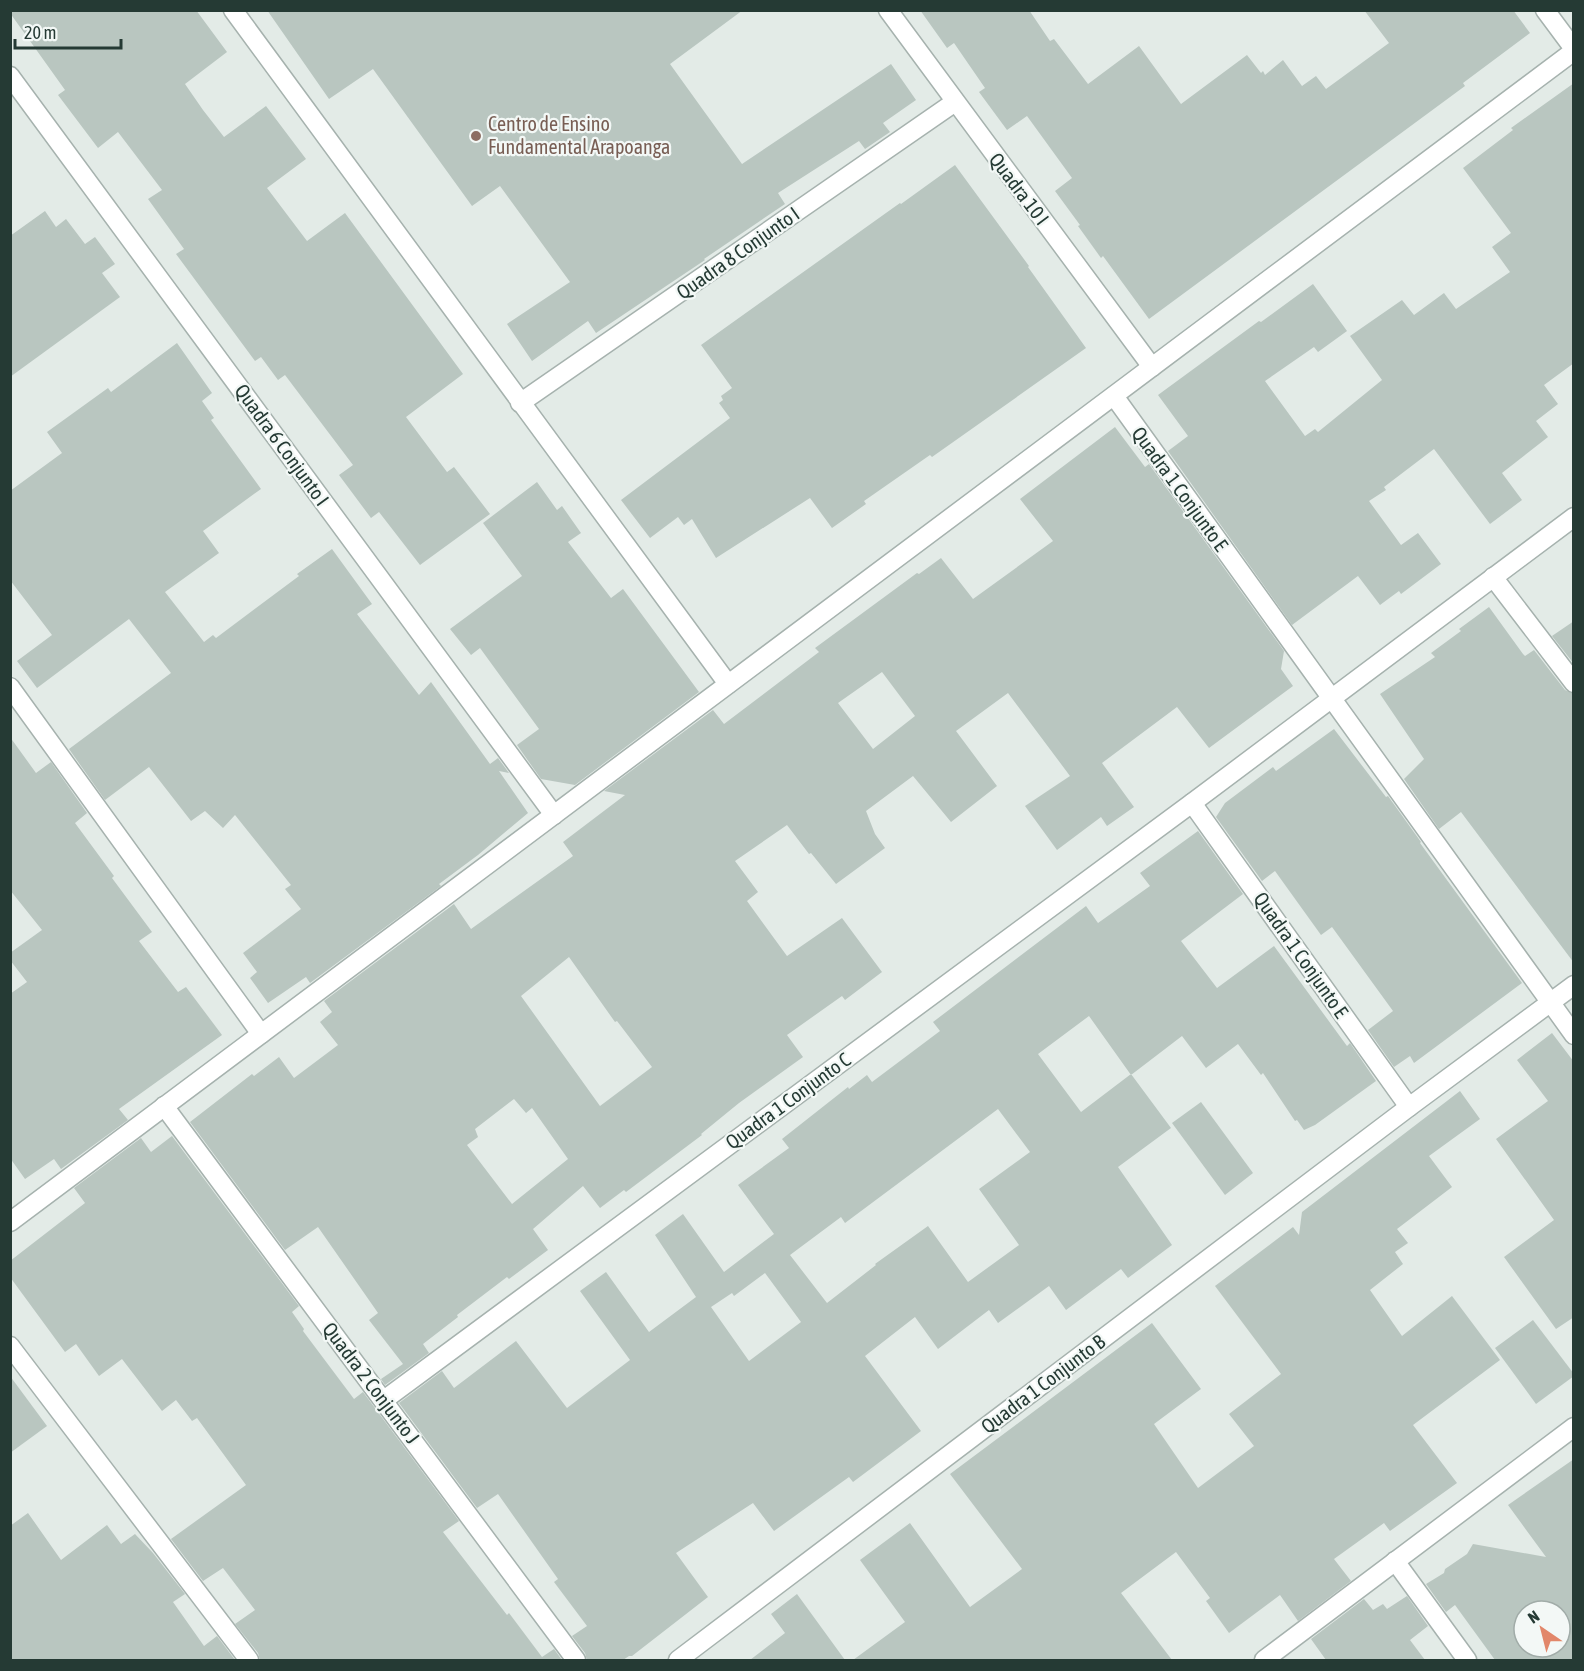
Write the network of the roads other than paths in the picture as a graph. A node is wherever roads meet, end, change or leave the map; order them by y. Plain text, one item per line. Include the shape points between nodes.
1 (232, 10) edge
2 (888, 10) edge
3 (1545, 10) edge
4 (1574, 50) edge
5 (10, 75) edge
6 (955, 102) junction
7 (1152, 367) junction
8 (1114, 396) junction
9 (520, 403) junction
10 (1574, 517) edge
11 (1493, 577) junction
12 (1574, 683) edge
13 (728, 684) junction
14 (10, 687) edge
15 (1331, 698) junction
16 (1192, 802) junction
17 (554, 814) junction
18 (1574, 985) edge
19 (1550, 1002) junction
20 (261, 1034) junction
21 (1574, 1035) edge
22 (164, 1106) junction
23 (1409, 1107) junction
24 (10, 1222) edge
25 (10, 1346) edge
26 (384, 1400) junction
27 (1574, 1427) edge
28 (1395, 1561) junction
29 (249, 1660) edge
30 (576, 1660) edge
31 (678, 1660) edge
32 (1264, 1660) edge
33 (1467, 1660) edge

1 - 9 street
2 - 6 street, Quadra 10 I
3 - 4 street
4 - 7 street
5 - 17 street, Quadra 6 Conjunto I
6 - 7 street, Quadra 10 I
6 - 9 street, Quadra 8 Conjunto I
7 - 8 street
8 - 13 street
8 - 15 street, Quadra 1 Conjunto E
9 - 13 street
10 - 11 street
11 - 12 street
11 - 15 street
13 - 17 street
14 - 20 street
15 - 16 street
15 - 19 street, Quadra 1 Conjunto E
16 - 23 street, Quadra 1 Conjunto E
16 - 26 street, Quadra 1 Conjunto C
17 - 20 street
18 - 19 street
19 - 21 street, Quadra 1 Conjunto E
19 - 23 street
20 - 22 street
22 - 24 street
22 - 26 street, Quadra 2 Conjunto J
23 - 31 street, Quadra 1 Conjunto B
25 - 29 street
26 - 30 street, Quadra 2 Conjunto J
27 - 28 street
28 - 32 street
28 - 33 street

